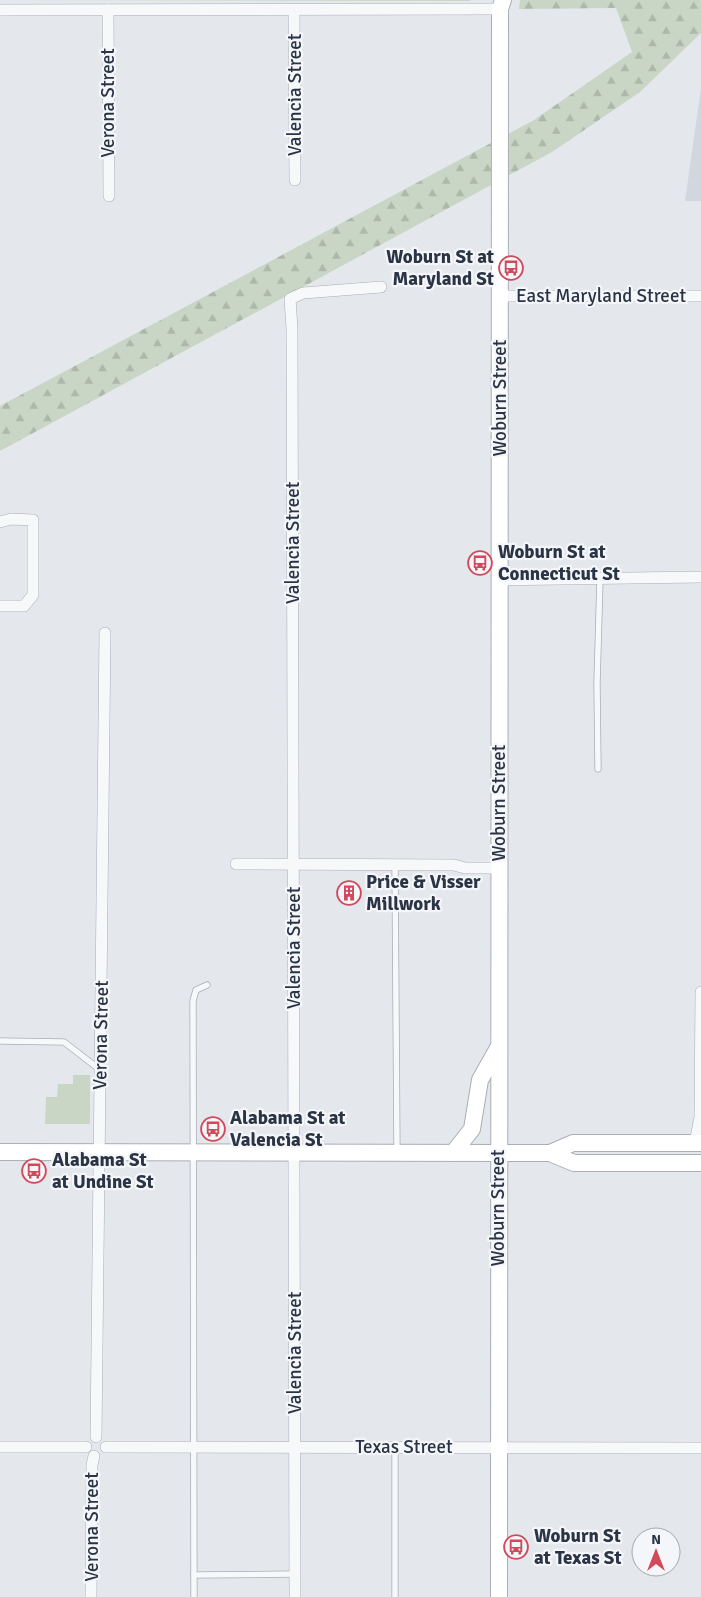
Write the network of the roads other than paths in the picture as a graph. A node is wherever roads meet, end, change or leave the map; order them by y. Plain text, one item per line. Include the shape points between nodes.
1 (499, 3) edge
2 (0, 10) edge
3 (108, 10) junction
4 (294, 10) junction
5 (295, 180) dead end
6 (109, 196) dead end
7 (381, 287) dead end
8 (500, 296) junction
9 (701, 296) edge
10 (0, 522) edge
11 (701, 577) edge
12 (600, 579) junction
13 (499, 580) junction
14 (0, 606) edge
15 (105, 633) dead end
16 (598, 769) dead end
17 (236, 864) dead end
18 (294, 864) junction
19 (395, 864) junction
20 (499, 868) junction
21 (207, 985) dead end
22 (701, 992) edge
23 (0, 1041) edge
24 (499, 1046) junction
25 (100, 1070) junction
26 (700, 1117) edge
27 (698, 1143) edge
28 (0, 1152) edge
29 (100, 1152) junction
30 (192, 1152) junction
31 (295, 1152) junction
32 (397, 1152) junction
33 (453, 1152) junction
34 (498, 1153) junction
35 (550, 1153) junction
36 (701, 1163) edge
37 (96, 1437) junction
38 (0, 1446) edge
39 (86, 1447) junction
40 (106, 1447) junction
41 (193, 1447) junction
42 (295, 1447) junction
43 (395, 1447) junction
44 (499, 1448) junction
45 (701, 1448) edge
46 (94, 1456) junction
47 (295, 1574) junction
48 (194, 1575) junction
49 (92, 1597) edge
50 (194, 1597) edge
51 (295, 1597) edge
52 (395, 1597) edge
53 (499, 1597) edge

1 - 4 street
1 - 8 main road, Woburn Street
2 - 3 street
3 - 4 street
3 - 6 street, Verona Street
4 - 5 street, Valencia Street
7 - 18 street, Valencia Street via 303,293 290,299
8 - 9 street, East Maryland Street
8 - 13 main road, Woburn Street
10 - 14 street via 33,520 33,595 24,606
11 - 12 street
12 - 13 street
12 - 16 lane
13 - 20 main road, Woburn Street
15 - 25 street, Verona Street
17 - 18 street
18 - 19 street
18 - 31 street, Valencia Street
19 - 20 street
19 - 32 lane
20 - 24 main road, Woburn Street
21 - 30 lane via 196,990 193,1001
22 - 26 street
23 - 25 lane via 64,1042
24 - 33 main road via 480,1080 472,1129
24 - 34 main road, Woburn Street
25 - 29 street, Verona Street
26 - 27 street
27 - 35 main road via 573,1143
28 - 29 main road
29 - 30 main road
29 - 37 street, Verona Street
30 - 31 main road
30 - 41 lane
31 - 32 main road
31 - 42 street, Valencia Street
32 - 33 main road
33 - 34 main road
34 - 35 main road
34 - 44 main road, Woburn Street
35 - 36 main road via 574,1163
37 - 39 street via 88,1441
37 - 40 street via 104,1441
38 - 39 street
39 - 46 street
40 - 41 street, Texas Street
40 - 46 street via 101,1456
41 - 42 street, Texas Street
41 - 48 lane
42 - 43 street, Texas Street
42 - 47 street, Valencia Street
43 - 44 street, Texas Street
43 - 52 lane
44 - 45 street, Texas Street
44 - 53 main road, Woburn Street
46 - 49 street, Verona Street
47 - 48 lane
47 - 51 street, Valencia Street
48 - 50 lane

